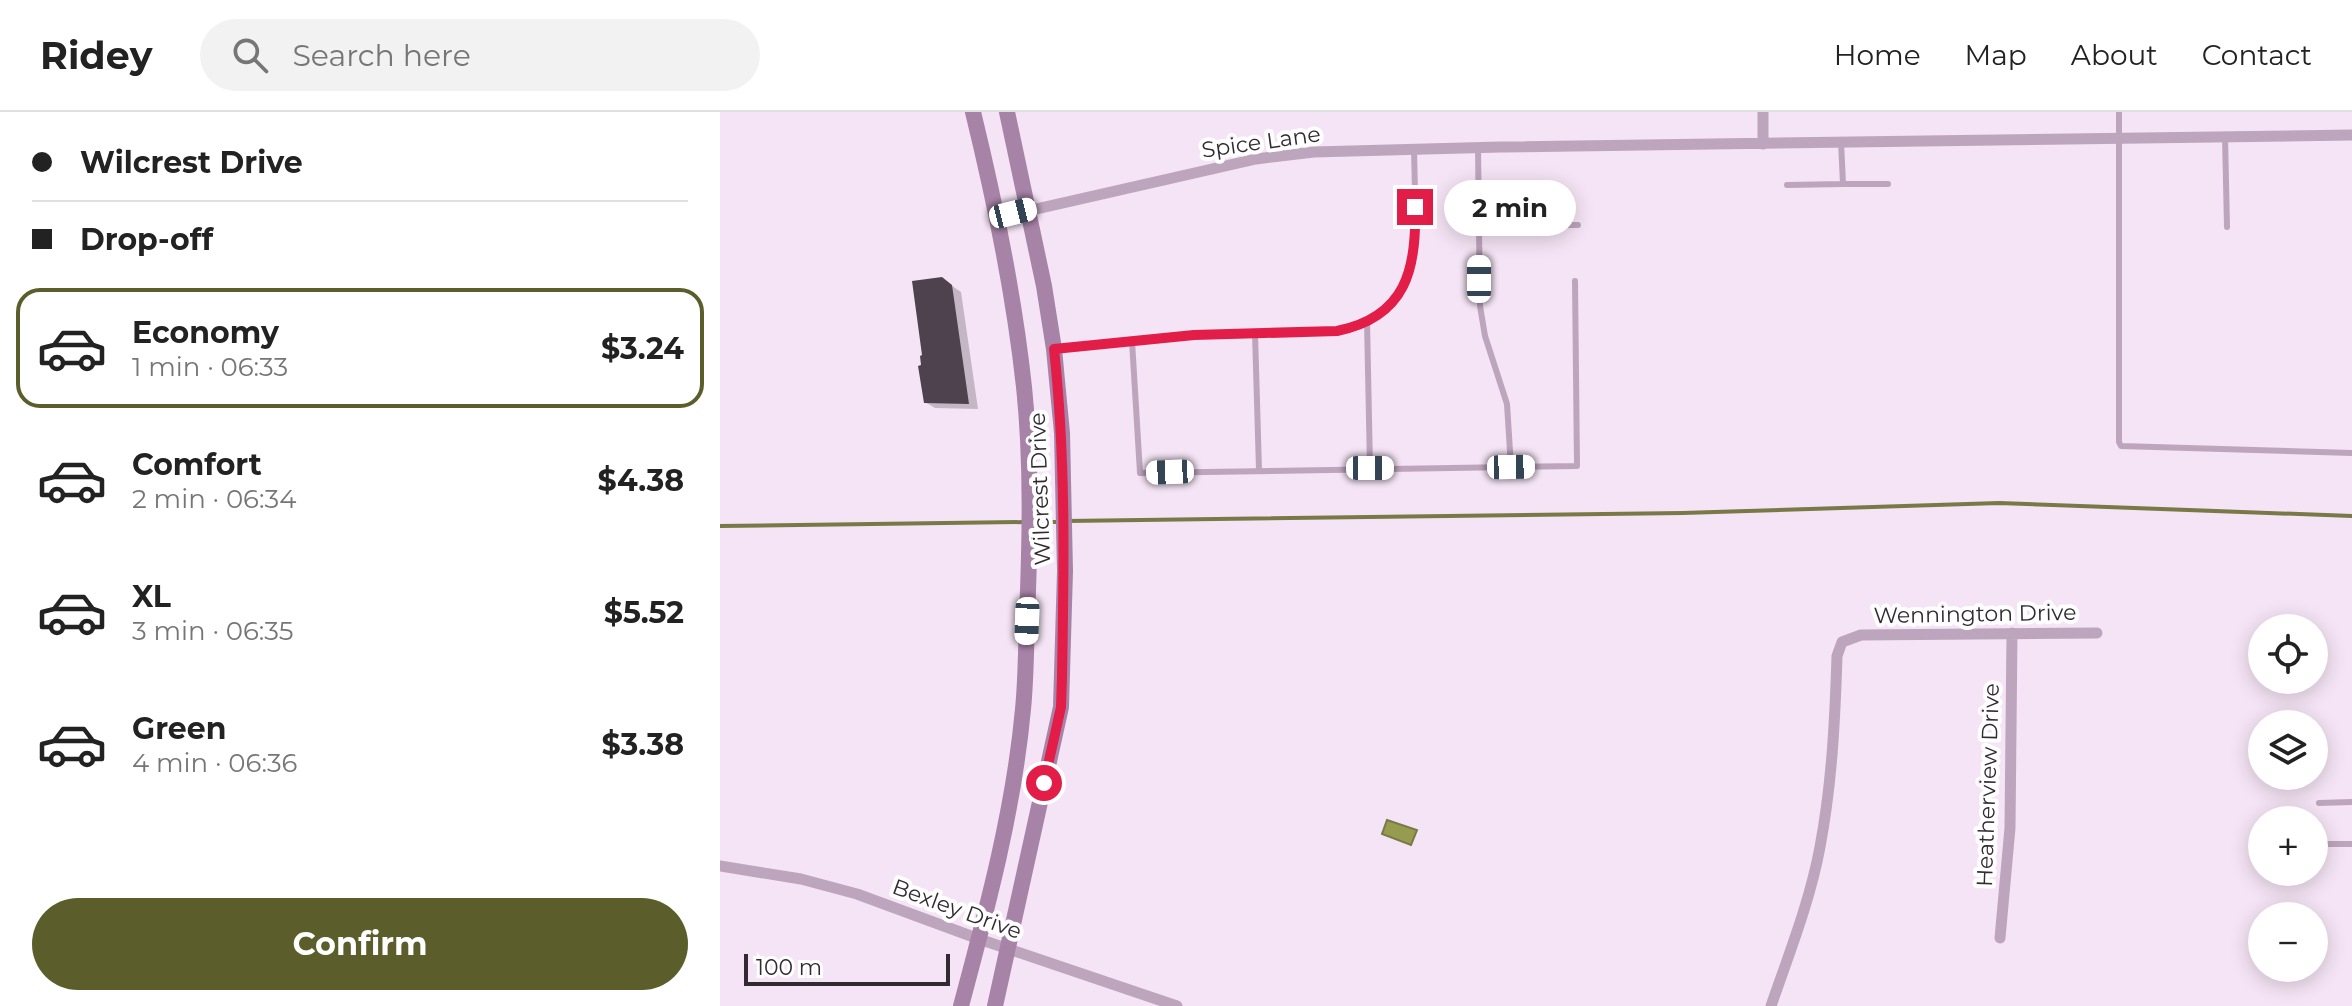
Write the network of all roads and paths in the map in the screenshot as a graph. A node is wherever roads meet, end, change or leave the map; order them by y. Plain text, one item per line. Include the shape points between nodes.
1 (973, 112) edge
2 (1007, 112) edge
3 (1763, 112) edge
4 (2119, 112) edge
5 (2352, 135) edge
6 (2225, 136) junction
7 (2120, 137) junction
8 (1841, 142) junction
9 (1763, 144) junction
10 (1478, 147) junction
11 (1414, 149) junction
12 (1843, 184) junction
13 (1888, 184) dead end
14 (1787, 185) dead end
15 (1029, 209) junction
16 (997, 218) junction
17 (1578, 225) dead end
18 (1479, 226) junction
19 (2227, 227) dead end
20 (1575, 281) dead end
21 (1367, 321) junction
22 (1255, 333) junction
23 (1132, 341) junction
24 (1054, 349) junction
25 (2352, 453) edge
26 (1511, 467) junction
27 (1370, 468) junction
28 (1259, 470) junction
29 (2012, 633) junction
30 (2097, 633) dead end
31 (1016, 762) junction
32 (1044, 783) junction
33 (2352, 802) edge
34 (2319, 803) dead end
35 (2328, 844) edge
36 (2352, 844) edge
37 (720, 866) edge
38 (2000, 938) dead end
39 (979, 939) junction
40 (1009, 948) junction
41 (961, 1006) edge
42 (995, 1006) edge
43 (1177, 1006) edge
44 (1771, 1006) edge

1 - 16 main road, Wilcrest Drive
2 - 15 main road, Wilcrest Drive
3 - 9 street
4 - 7 lane
5 - 6 street, Spice Lane
6 - 7 street, Spice Lane
6 - 19 lane
7 - 8 street, Spice Lane
7 - 25 lane via 2121,446
8 - 9 street, Spice Lane
8 - 12 lane
9 - 10 street, Spice Lane
10 - 11 street, Spice Lane
10 - 18 lane
11 - 15 street, Spice Lane via 1256,159
11 - 21 lane via 1416,236 1411,270 1397,296
12 - 13 lane
12 - 14 lane
15 - 16 street, Spice Lane
15 - 24 main road, Wilcrest Drive
16 - 31 main road, Wilcrest Drive via 1024,388 1029,488 1023,709
17 - 18 lane
18 - 26 lane via 1482,322 1507,404
20 - 26 lane via 1577,466
21 - 22 lane via 1337,331
21 - 27 lane
22 - 23 lane
22 - 28 lane
23 - 24 lane
23 - 28 lane via 1140,473
24 - 32 main road, Wilcrest Drive via 1064,488 1061,707
26 - 27 lane
27 - 28 lane
29 - 30 street, Wennington Drive
29 - 38 street, Heatherview Drive via 2010,828
29 - 44 street, Wennington Drive via 1861,635 1842,642 1820,849
31 - 32 main road
31 - 39 main road, Wilcrest Drive
32 - 40 main road, Wilcrest Drive
33 - 34 lane
35 - 36 lane
37 - 39 street, Bexley Drive via 857,894
39 - 40 street, Bexley Drive
39 - 41 main road, Wilcrest Drive
40 - 42 main road, Wilcrest Drive
40 - 43 street, Bexley Drive

